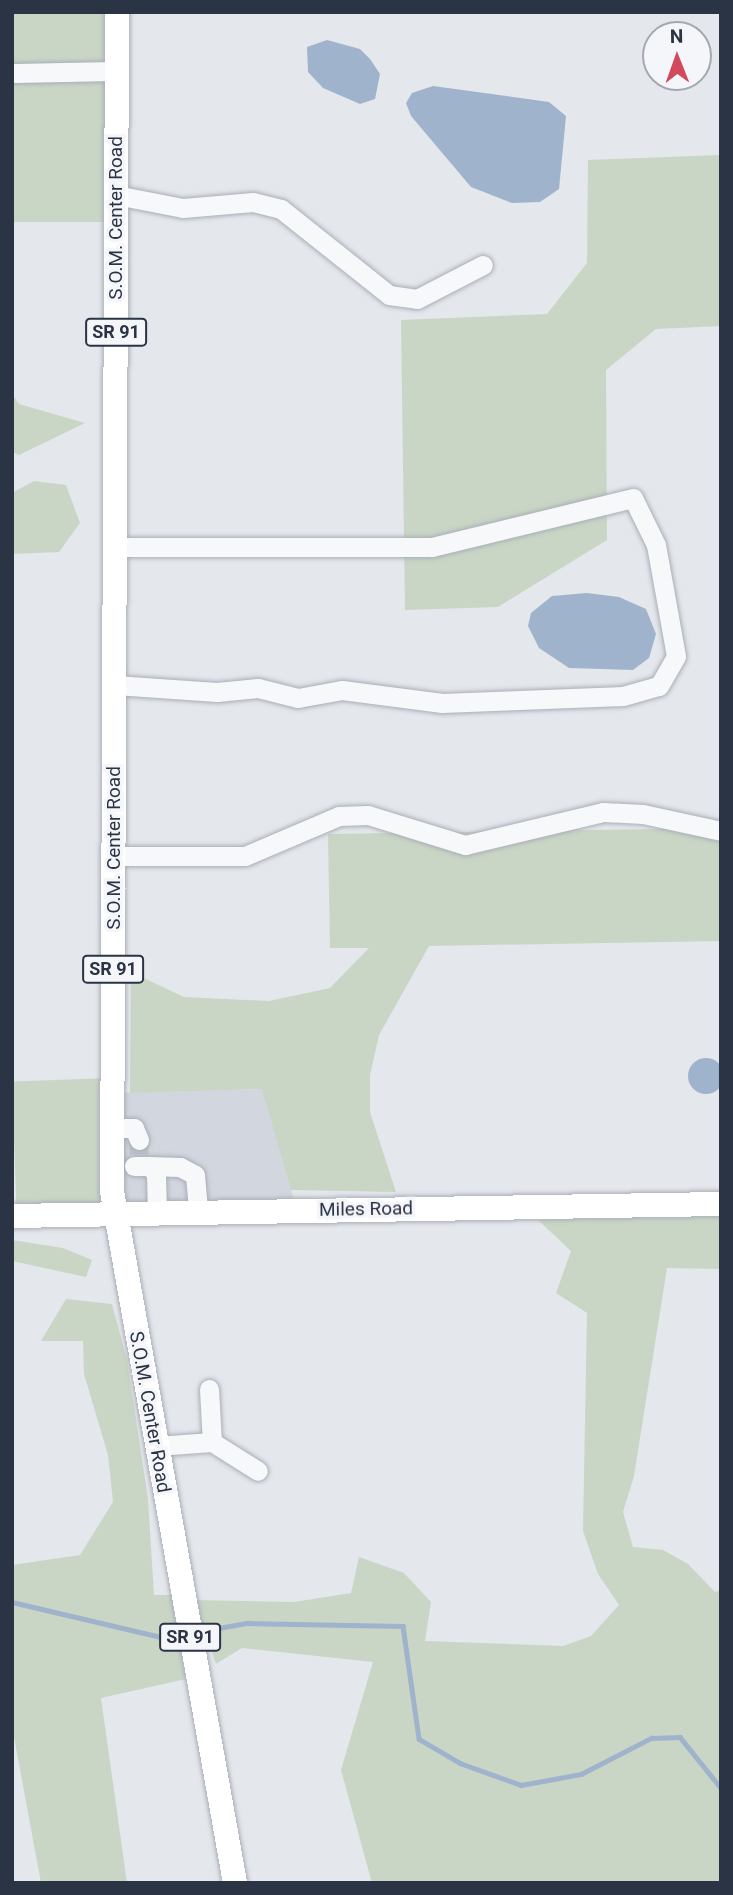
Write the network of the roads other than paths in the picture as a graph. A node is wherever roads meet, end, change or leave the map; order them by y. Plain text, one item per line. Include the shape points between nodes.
1 (117, 12) edge
2 (116, 71) junction
3 (12, 73) edge
4 (116, 195) junction
5 (483, 265) dead end
6 (116, 547) junction
7 (115, 685) junction
8 (721, 831) edge
9 (114, 856) junction
10 (110, 1128) junction
11 (134, 1158) junction
12 (721, 1204) edge
13 (198, 1212) junction
14 (157, 1213) junction
15 (115, 1214) junction
16 (12, 1216) edge
17 (209, 1389) dead end
18 (212, 1442) junction
19 (156, 1446) junction
20 (258, 1471) dead end
21 (234, 1883) edge

1 - 2 main road, S.O.M. Center Road / SR 91
2 - 3 street
2 - 4 main road, S.O.M. Center Road / SR 91
4 - 5 street via 183,208 253,202 281,209 389,295 417,299
4 - 6 main road, S.O.M. Center Road / SR 91
6 - 7 main road, S.O.M. Center Road / SR 91
6 - 7 street via 432,547 633,498 656,545 676,656 659,686 623,696 442,703 342,690 298,698 258,688 217,692
7 - 9 main road, S.O.M. Center Road / SR 91
8 - 9 street via 643,814 573,816 465,845 368,815 339,816 245,856
9 - 10 main road, S.O.M. Center Road / SR 91
10 - 11 main road, S.O.M. Center Road / SR 91
10 - 11 street via 134,1128
11 - 13 street via 180,1167 195,1175
11 - 14 street via 156,1173
11 - 15 main road, S.O.M. Center Road / SR 91
12 - 13 main road, Miles Road
13 - 14 main road, Miles Road
14 - 15 main road, Miles Road
15 - 16 main road, Miles Road
15 - 19 main road, S.O.M. Center Road / SR 91
17 - 18 street
18 - 19 street
18 - 20 street
19 - 21 main road, S.O.M. Center Road / SR 91

